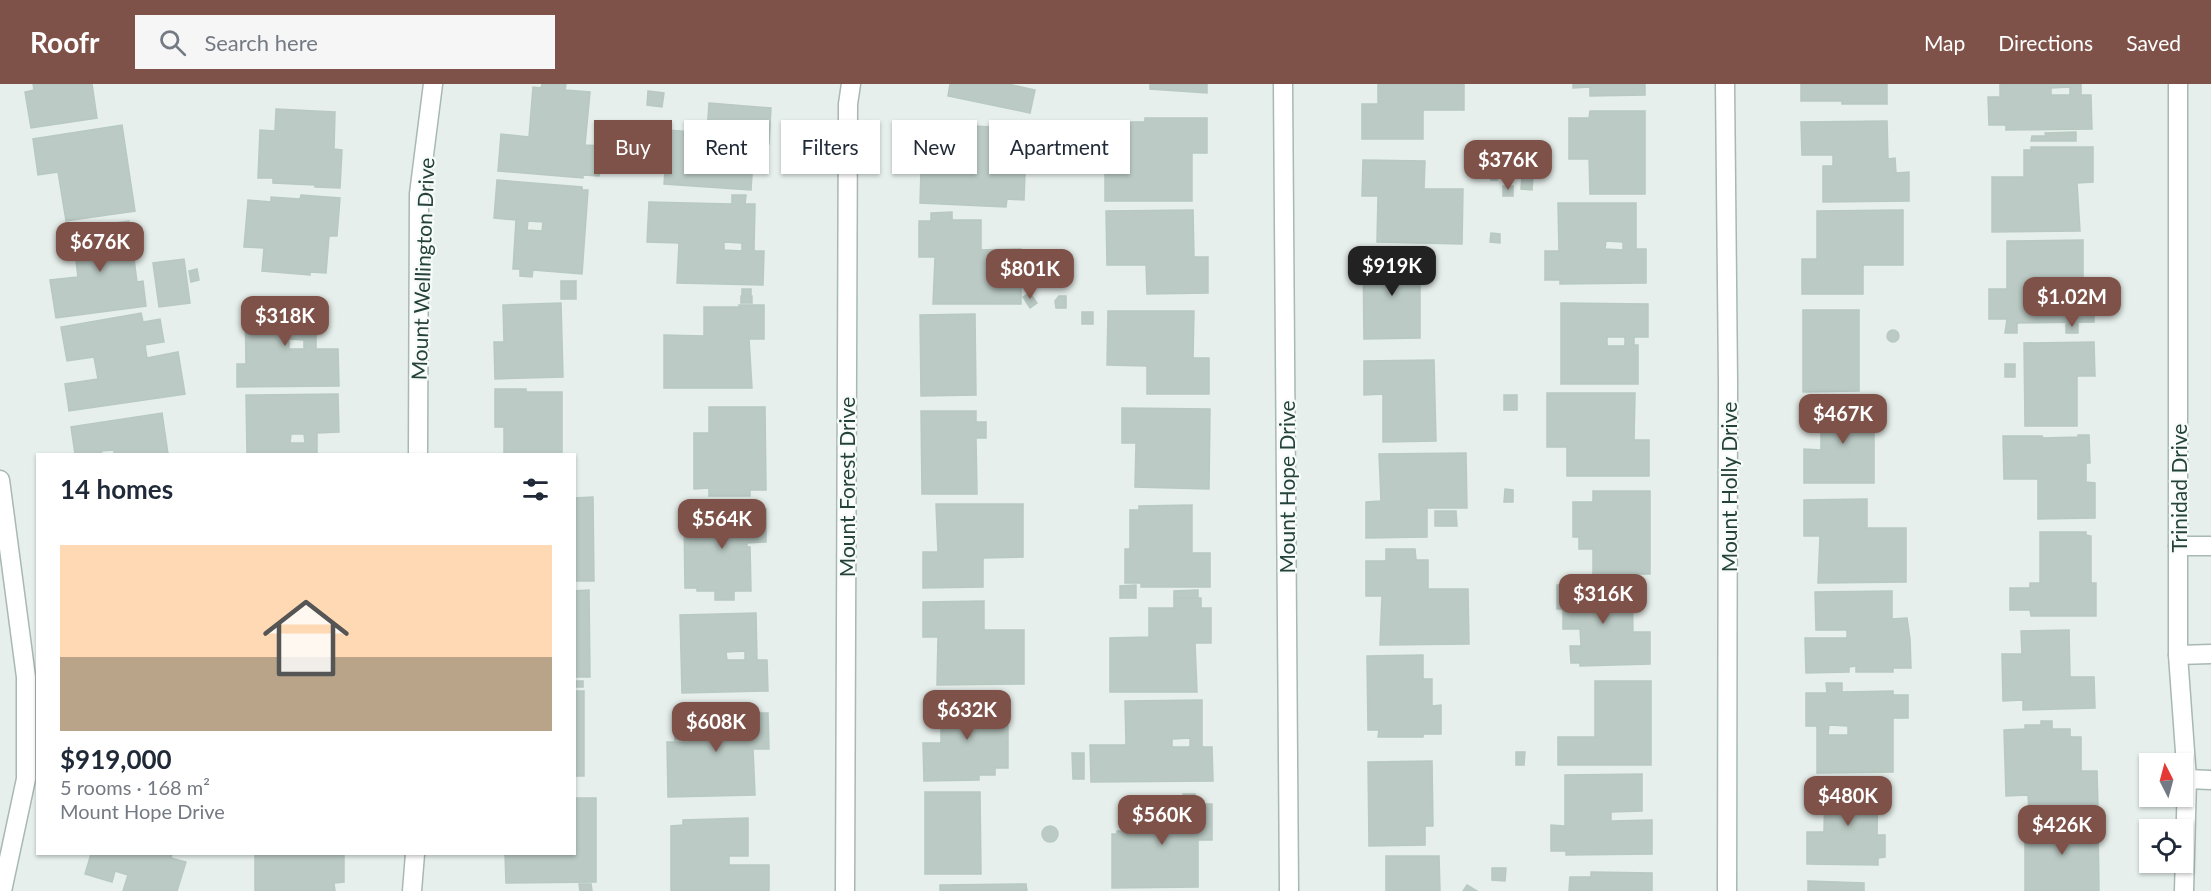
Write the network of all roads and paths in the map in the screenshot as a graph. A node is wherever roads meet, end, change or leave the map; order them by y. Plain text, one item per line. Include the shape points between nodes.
1 (433, 84) edge
2 (851, 84) edge
3 (1283, 84) edge
4 (1725, 84) edge
5 (2178, 84) edge
6 (418, 453) edge
7 (0, 480) edge
8 (2178, 546) junction
9 (2211, 546) edge
10 (2211, 654) edge
11 (2178, 655) junction
12 (2185, 753) edge
13 (2193, 779) edge
14 (2211, 780) edge
15 (2186, 807) edge
16 (415, 855) edge
17 (2, 891) edge
18 (412, 891) edge
19 (845, 891) edge
20 (1289, 891) edge
21 (1726, 891) edge
22 (2184, 891) edge

1 - 6 street, Mount Wellington Drive via 419,195
2 - 19 street, Mount Forest Drive
3 - 20 street, Mount Hope Drive
4 - 21 street, Mount Holly Drive
5 - 8 street, Trinidad Drive
7 - 17 street via 26,677 26,779
8 - 9 street
8 - 11 street, Trinidad Drive
10 - 11 street
11 - 12 street, Trinidad Drive
13 - 14 street
15 - 22 street, Trinidad Drive
16 - 18 street

